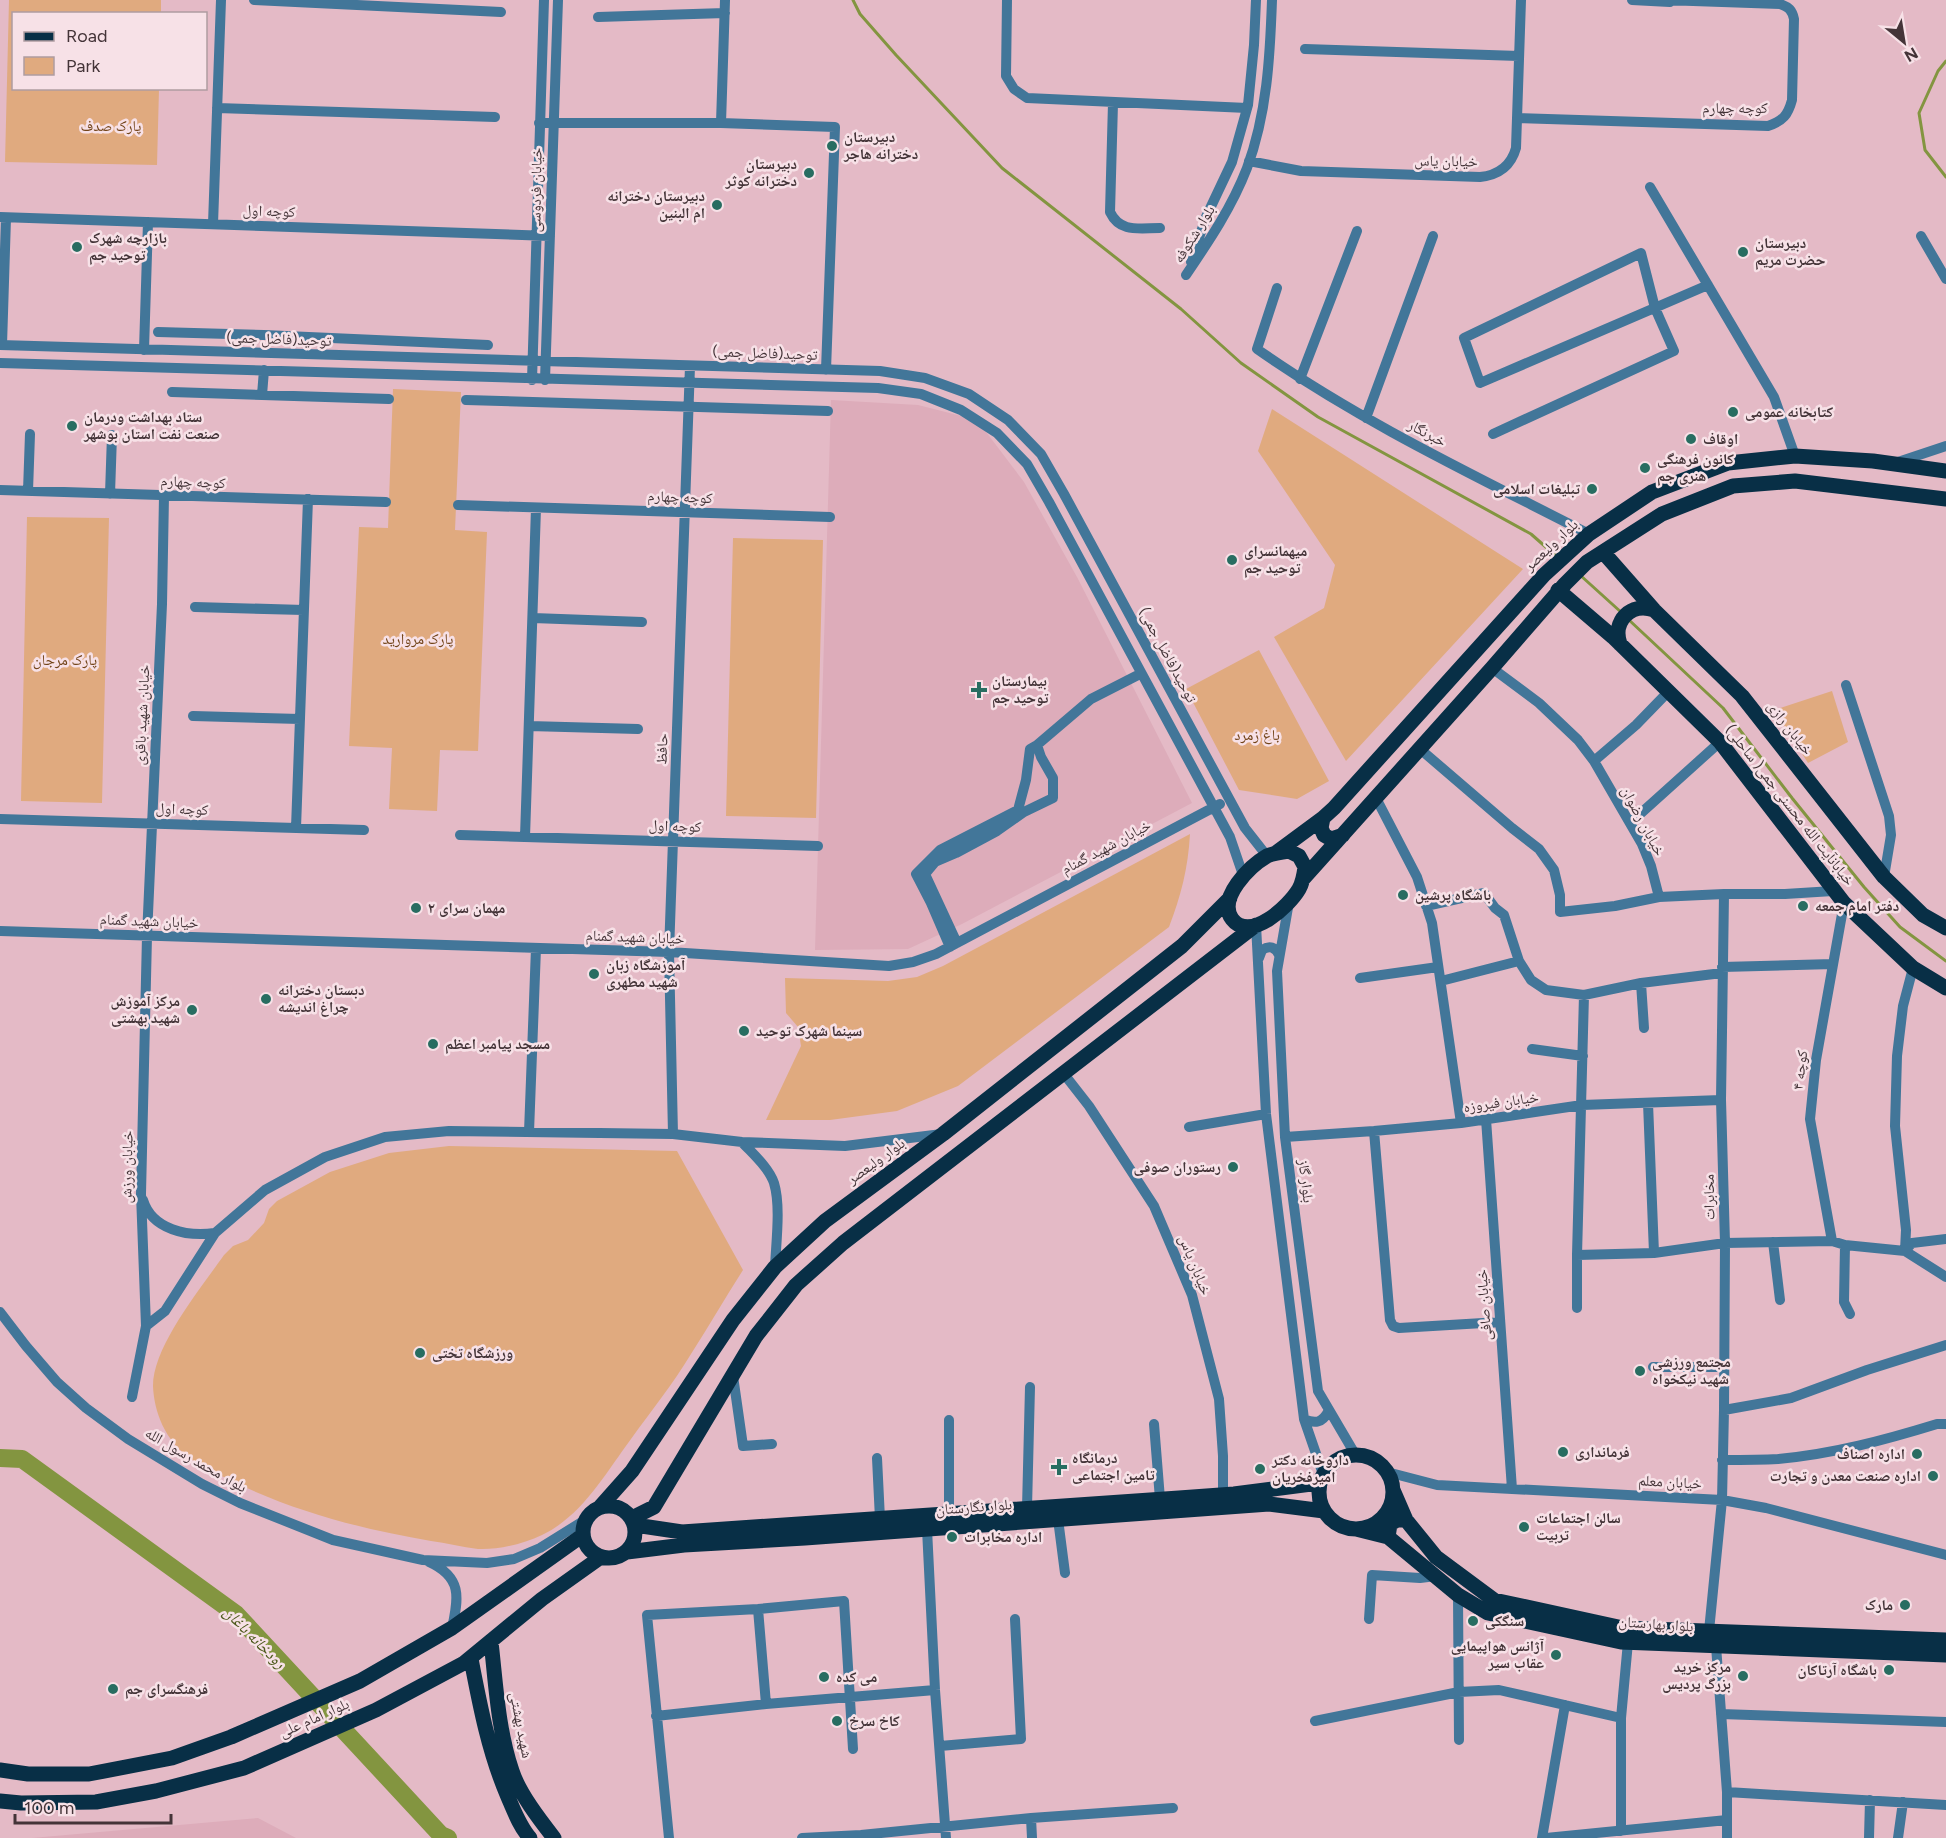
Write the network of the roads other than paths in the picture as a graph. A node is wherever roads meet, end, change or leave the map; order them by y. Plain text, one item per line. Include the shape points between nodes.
1 (221, 0) edge
2 (254, 0) edge
3 (544, 0) edge
4 (558, 0) edge
5 (725, 0) edge
6 (1007, 0) edge
7 (1256, 0) edge
8 (1272, 0) edge
9 (1521, 0) edge
10 (1632, 0) edge
11 (1664, 0) edge
12 (1787, 6) junction
13 (501, 12) dead end
14 (725, 13) junction
15 (598, 17) dead end
16 (1305, 49) dead end
17 (1519, 56) junction
18 (1113, 103) junction
19 (217, 108) junction
20 (1247, 108) junction
21 (495, 117) dead end
22 (1517, 118) junction
23 (539, 123) junction
24 (552, 123) junction
25 (721, 123) junction
26 (1249, 161) junction
27 (1650, 187) dead end
28 (3, 218) edge
29 (148, 222) junction
30 (213, 224) junction
31 (1160, 228) dead end
32 (1357, 231) dead end
33 (537, 235) junction
34 (550, 236) junction
35 (1433, 236) dead end
36 (1921, 236) dead end
37 (1946, 279) edge
38 (1708, 285) junction
39 (1277, 288) dead end
40 (1655, 308) junction
41 (158, 333) dead end
42 (264, 335) junction
43 (1, 345) edge
44 (488, 345) dead end
45 (144, 350) junction
46 (263, 354) junction
47 (533, 362) junction
48 (0, 363) edge
49 (545, 363) junction
50 (690, 366) junction
51 (264, 370) junction
52 (826, 370) junction
53 (532, 380) junction
54 (545, 380) junction
55 (1300, 380) junction
56 (689, 383) junction
57 (172, 392) dead end
58 (262, 395) junction
59 (389, 399) dead end
60 (465, 400) dead end
61 (688, 408) junction
62 (828, 411) dead end
63 (1366, 418) junction
64 (30, 434) dead end
65 (1493, 434) dead end
66 (112, 435) dead end
67 (1946, 446) edge
68 (1795, 456) junction
69 (1893, 464) junction
70 (1946, 471) edge
71 (0, 490) edge
72 (28, 491) junction
73 (110, 494) junction
74 (164, 496) junction
75 (1946, 499) edge
76 (308, 500) junction
77 (386, 502) dead end
78 (458, 505) dead end
79 (536, 508) junction
80 (685, 512) junction
81 (830, 517) dead end
82 (1589, 534) junction
83 (1602, 552) junction
84 (1562, 587) junction
85 (195, 607) dead end
86 (304, 610) junction
87 (1654, 610) junction
88 (1130, 615) junction
89 (532, 618) junction
90 (642, 622) dead end
91 (1115, 623) junction
92 (1620, 644) junction
93 (1492, 668) junction
94 (1140, 674) junction
95 (1846, 685) dead end
96 (1669, 691) junction
97 (193, 716) dead end
98 (300, 719) junction
99 (529, 726) junction
100 (638, 729) dead end
101 (1720, 742) junction
102 (1033, 747) junction
103 (1420, 749) junction
104 (1594, 761) junction
105 (1376, 798) junction
106 (1229, 799) junction
107 (1214, 807) junction
108 (1323, 818) junction
109 (0, 819) edge
110 (1629, 823) junction
111 (152, 824) junction
112 (296, 828) junction
113 (364, 830) dead end
114 (460, 835) dead end
115 (1343, 836) junction
116 (525, 837) junction
117 (673, 841) junction
118 (818, 846) dead end
119 (1272, 854) junction
120 (1243, 875) junction
121 (1884, 877) junction
122 (1303, 879) junction
123 (1833, 891) junction
124 (1724, 894) junction
125 (1659, 897) junction
126 (1230, 898) junction
127 (1289, 902) junction
128 (1844, 903) junction
129 (1426, 906) junction
130 (1256, 925) junction
131 (1946, 928) edge
132 (0, 931) edge
133 (147, 936) junction
134 (953, 945) junction
135 (536, 948) junction
136 (669, 952) junction
137 (1279, 955) junction
138 (1259, 958) junction
139 (1519, 961) junction
140 (1833, 964) junction
141 (1438, 967) junction
142 (1913, 968) junction
143 (1722, 970) junction
144 (1360, 978) dead end
145 (1441, 981) junction
146 (1641, 983) junction
147 (1946, 988) edge
148 (1584, 995) junction
149 (1644, 1028) dead end
150 (1532, 1049) dead end
151 (1583, 1056) junction
152 (1064, 1074) junction
153 (1721, 1100) junction
154 (1648, 1103) junction
155 (1582, 1105) junction
156 (1266, 1114) junction
157 (1486, 1119) junction
158 (1461, 1123) junction
159 (1189, 1127) dead end
160 (1374, 1131) junction
161 (529, 1132) junction
162 (673, 1134) junction
163 (943, 1134) junction
164 (1286, 1137) junction
165 (742, 1142) junction
166 (141, 1194) junction
167 (215, 1233) junction
168 (1946, 1239) edge
169 (1832, 1241) junction
170 (1773, 1242) junction
171 (1725, 1243) junction
172 (1845, 1245) junction
173 (1905, 1251) junction
174 (1654, 1253) junction
175 (1577, 1255) junction
176 (775, 1267) junction
177 (1946, 1277) edge
178 (1780, 1300) dead end
179 (1577, 1308) dead end
180 (0, 1312) edge
181 (1850, 1314) dead end
182 (1500, 1322) junction
183 (146, 1326) junction
184 (1946, 1345) edge
185 (1653, 1366) dead end
186 (1725, 1367) junction
187 (733, 1376) junction
188 (1030, 1387) dead end
189 (132, 1397) dead end
190 (1724, 1410) junction
191 (1328, 1412) junction
192 (1304, 1419) junction
193 (949, 1420) dead end
194 (1946, 1424) edge
195 (1154, 1425) dead end
196 (772, 1444) dead end
197 (1354, 1454) junction
198 (877, 1458) dead end
199 (1722, 1460) junction
200 (1387, 1472) junction
201 (1321, 1478) junction
202 (1512, 1489) junction
203 (1393, 1490) junction
204 (1223, 1495) junction
205 (1160, 1499) junction
206 (1722, 1500) junction
207 (600, 1507) junction
208 (1027, 1508) junction
209 (1324, 1511) junction
210 (949, 1514) junction
211 (880, 1519) junction
212 (1058, 1519) junction
213 (1406, 1520) junction
214 (633, 1521) junction
215 (584, 1528) junction
216 (927, 1529) junction
217 (1356, 1529) junction
218 (1388, 1537) junction
219 (627, 1552) junction
220 (1946, 1555) edge
221 (601, 1557) junction
222 (423, 1560) junction
223 (1065, 1573) dead end
224 (1436, 1576) junction
225 (1458, 1595) junction
226 (758, 1609) junction
227 (1015, 1619) dead end
228 (1369, 1619) dead end
229 (452, 1628) junction
230 (1709, 1631) junction
231 (1946, 1640) edge
232 (490, 1642) junction
233 (1628, 1642) junction
234 (1716, 1646) junction
235 (1946, 1655) edge
236 (471, 1659) junction
237 (935, 1690) junction
238 (1459, 1692) junction
239 (850, 1697) junction
240 (766, 1704) junction
241 (1565, 1705) junction
242 (1721, 1714) junction
243 (656, 1716) junction
244 (1621, 1718) junction
245 (1315, 1721) dead end
246 (1946, 1722) edge
247 (1459, 1740) dead end
248 (940, 1746) junction
249 (853, 1749) dead end
250 (0, 1770) edge
251 (1727, 1792) junction
252 (1870, 1800) junction
253 (0, 1801) edge
254 (1903, 1802) junction
255 (1946, 1805) edge
256 (1173, 1808) dead end
257 (1031, 1818) junction
258 (1727, 1820) junction
259 (1621, 1831) junction
260 (946, 1832) edge
261 (861, 1836) edge
262 (530, 1838) edge
263 (554, 1838) edge
264 (669, 1838) edge
265 (802, 1838) edge
266 (1032, 1838) edge
267 (1544, 1838) edge
268 (1726, 1838) edge
269 (1869, 1838) edge
270 (1898, 1838) edge

1 - 19 street
2 - 13 street
3 - 23 street, خیابان فردوسی
4 - 24 street, خیابان فردوسی
5 - 14 street
6 - 18 street via 1005,68 1014,89 1027,98
7 - 20 street, بلوار شکوفه
8 - 26 street, بلوار شکوفه via 1264,108
9 - 17 street, خیابان یاس
10 - 12 street
11 - 12 street
12 - 22 street, کوچه چهارم via 1794,19 1792,100 1789,112 1780,122 1768,126
14 - 15 street
14 - 25 street
16 - 17 street
17 - 22 street, خیابان یاس
18 - 20 street
18 - 31 street via 1110,212 1114,222 1123,227
19 - 21 street
19 - 30 street
20 - 26 street, بلوار شکوفه via 1232,162 1206,217 1186,275 1220,224
22 - 26 street, خیابان یاس via 1514,156 1504,169 1489,176 1301,171
23 - 24 street
23 - 33 street, خیابان فردوسی
24 - 25 street
24 - 34 street, خیابان فردوسی
25 - 52 street via 835,127
27 - 38 street
28 - 29 street, کوچه اول
28 - 43 street
29 - 30 street, کوچه اول
29 - 45 street
30 - 33 street, کوچه اول
32 - 55 street
33 - 34 street, کوچه اول
33 - 47 street, خیابان فردوسی
34 - 49 street, خیابان فردوسی
35 - 63 street
36 - 37 street
38 - 40 street
38 - 68 street via 1774,397
39 - 55 street, خبرنگار via 1257,349
40 - 40 street via 1480,383 1464,338 1641,253
40 - 65 street via 1674,351
41 - 42 street
42 - 44 street
42 - 46 street
43 - 45 street, توحید(فاضل جمی)
45 - 46 street, توحید(فاضل جمی)
46 - 47 street, توحید(فاضل جمی)
47 - 49 street, توحید(فاضل جمی)
47 - 53 street, خیابان فردوسی
48 - 51 street
49 - 50 street, توحید(فاضل جمی)
49 - 54 street, خیابان فردوسی
50 - 52 street, توحید(فاضل جمی)
50 - 56 street, حافظ
51 - 53 street
51 - 58 street
52 - 88 street, توحید(فاضل جمی) via 880,371 926,378 969,394 1008,420 1041,454
53 - 54 street
54 - 56 street
55 - 63 street, خبرنگار
56 - 61 street, حافظ
56 - 91 street via 878,388 921,394 961,410 997,433 1027,464
57 - 58 street
58 - 59 street
60 - 61 street
61 - 62 street
61 - 80 street, حافظ
63 - 82 street, خبرنگار
64 - 72 street
66 - 73 street
67 - 69 street
68 - 69 main road, بلوار ولیعصر
68 - 82 main road, بلوار ولیعصر via 1728,464 1652,492
69 - 70 main road, بلوار ولیعصر
71 - 72 street, کوچه چهارم
72 - 73 street, کوچه چهارم
73 - 74 street, کوچه چهارم
74 - 76 street, کوچه چهارم
74 - 111 street, خیابان شهید باقری
75 - 83 main road via 1795,481 1733,486 1662,514
76 - 77 street, کوچه چهارم
76 - 86 street
78 - 79 street, کوچه چهارم
79 - 80 street, کوچه چهارم
79 - 89 street
80 - 81 street, کوچه چهارم
80 - 117 street, حافظ
82 - 108 main road, بلوار ولیعصر via 1551,568
83 - 84 main road
83 - 87 main road, خیابان رازی
84 - 92 main road, خیابانآیت الله محسنی جمی( ساحلی)
84 - 93 main road
85 - 86 street
86 - 98 street
87 - 92 main road via 1636,609 1625,615 1619,626
87 - 121 main road, خیابان رازی via 1743,696
88 - 91 street
88 - 106 street, توحید(فاضل جمی)
89 - 90 street
89 - 99 street
91 - 94 street
92 - 96 main road, خیابانآیت الله محسنی جمی( ساحلی)
93 - 103 main road
93 - 104 street, خیابان رضوان via 1539,703
94 - 102 street via 1091,699
94 - 107 street
95 - 121 street via 1889,816 1891,835
96 - 101 main road, خیابانآیت الله محسنی جمی( ساحلی)
96 - 104 street
97 - 98 street
98 - 112 street
99 - 100 street
99 - 116 street
101 - 110 street
101 - 123 main road, خیابانآیت الله محسنی جمی( ساحلی)
102 - 134 street via 1018,810 940,850 916,874
102 - 134 street via 1053,778 1053,798 935,862 925,874
103 - 105 main road
103 - 125 street via 1539,849 1554,870 1560,912
104 - 110 street, خیابان رضوان
105 - 115 main road
105 - 129 street via 1417,877
106 - 107 street, خیابان شهید گمنام
106 - 119 street, توحید(فاضل جمی) via 1245,828
107 - 120 street
107 - 134 street, خیابان شهید گمنام
108 - 115 main road via 1324,835 1331,839
108 - 119 main road, بلوار ولیعصر
109 - 111 street, کوچه اول
110 - 125 street, خیابان رضوان via 1651,866
111 - 112 street, کوچه اول
111 - 133 street, خیابان شهید باقری
112 - 113 street, کوچه اول
114 - 116 street, کوچه اول
115 - 122 main road
116 - 117 street, کوچه اول
117 - 118 street, کوچه اول
117 - 136 street, حافظ
119 - 120 main road, بلوار ولیعصر
119 - 122 main road via 1289,850 1299,856 1305,867
120 - 126 main road, بلوار ولیعصر
121 - 131 main road, خیابان رازی via 1923,915
122 - 127 main road
123 - 124 street
123 - 128 main road, خیابانآیت الله محسنی جمی( ساحلی)
124 - 125 street
124 - 143 street, مخابرات
126 - 130 main road via 1228,910 1233,921 1244,927
126 - 163 main road, بلوار ولیعصر via 1182,946
127 - 130 main road
127 - 137 street, بلوار گاز
128 - 140 street, کوچه ۴
128 - 142 main road, خیابانآیت الله محسنی جمی( ساحلی)
129 - 139 street via 1484,893 1504,915
129 - 141 street
130 - 138 street
130 - 152 main road
132 - 133 street, خیابان شهید گمنام
133 - 135 street, خیابان شهید گمنام
133 - 166 street, خیابان ورزش
134 - 136 street, خیابان شهید گمنام via 914,962 890,966
135 - 136 street, خیابان شهید گمنام
135 - 161 street
136 - 162 street, حافظ
137 - 138 street via 1270,947 1262,950
137 - 164 street, بلوار گاز
138 - 156 street
139 - 145 street
139 - 148 street via 1531,980 1546,990
140 - 143 street
140 - 169 street, کوچه ۴ via 1810,1119
141 - 144 street
141 - 145 street
142 - 147 main road, خیابانآیت الله محسنی جمی( ساحلی)
142 - 173 street via 1903,1006 1897,1056 1895,1126
143 - 146 street
143 - 153 street, مخابرات
145 - 158 street
146 - 148 street
146 - 149 street
148 - 151 street
150 - 151 street
151 - 155 street
152 - 187 main road via 843,1243 795,1286 756,1336
152 - 204 street, خیابان یاس via 1155,1206 1192,1295 1219,1399
153 - 154 street, خیابان فیروزه
153 - 171 street, مخابرات
154 - 155 street, خیابان فیروزه
154 - 174 street
155 - 157 street, خیابان فیروزه
155 - 175 street
156 - 159 street
156 - 192 street
157 - 158 street, خیابان فیروزه
157 - 182 street, خیابان صافی
158 - 160 street, خیابان فیروزه
160 - 164 street, خیابان فیروزه
160 - 182 street via 1393,1326
161 - 162 street
161 - 167 street via 449,1131 386,1137 325,1157 265,1190
162 - 165 street
163 - 165 street via 846,1146
163 - 176 main road, بلوار ولیعصر via 825,1221
164 - 191 street, بلوار گاز via 1317,1391
165 - 176 street via 773,1183
166 - 167 street via 144,1206 163,1225 188,1234
166 - 183 street, خیابان ورزش
167 - 183 street via 165,1311
168 - 173 street via 1912,1243
169 - 170 street
169 - 172 street
170 - 171 street
170 - 178 street
171 - 174 street
171 - 186 street, مخابرات
172 - 173 street
172 - 181 street via 1844,1302
173 - 177 street
174 - 175 street
175 - 179 street
176 - 207 main road, بلوار ولیعصر via 733,1320 632,1471
180 - 222 street, بلوار محمد رسول الله via 49,1373 86,1408 202,1484 333,1540
182 - 202 street, خیابان صافی
183 - 189 street, خیابان ورزش
184 - 190 street via 1791,1398
185 - 186 street
186 - 190 street, مخابرات
187 - 196 street via 743,1446
187 - 214 main road via 654,1507
188 - 208 street
190 - 199 street, مخابرات
191 - 192 street via 1318,1422
191 - 197 street, بلوار گاز
192 - 201 street
193 - 210 street
194 - 199 street via 1831,1452 1778,1459
195 - 205 street
197 - 200 main road via 1373,1459
197 - 201 main road via 1336,1460
198 - 211 street
199 - 206 street, مخابرات
200 - 202 street, خیابان معلم via 1437,1485
200 - 203 main road
201 - 204 main road, بلوار نگارستان
201 - 209 main road via 1318,1493
202 - 206 street, خیابان معلم
203 - 213 main road, بلوار بهارستان
203 - 217 main road via 1383,1517
204 - 205 main road, بلوار نگارستان
205 - 208 main road, بلوار نگارستان
206 - 220 street, خیابان معلم
206 - 230 street, مخابرات
207 - 214 main road via 621,1508
207 - 215 main road via 589,1515
208 - 210 main road, بلوار نگارستان
209 - 212 main road, بلوار نگارستان via 1269,1504
209 - 217 main road via 1338,1524
210 - 211 main road, بلوار نگارستان
211 - 214 main road, بلوار نگارستان via 682,1532
212 - 216 main road, بلوار نگارستان
212 - 223 street
213 - 218 main road via 1390,1524
213 - 230 main road, بلوار بهارستان via 1436,1557 1494,1600 1623,1628
214 - 219 main road via 633,1542
215 - 221 main road via 589,1549
215 - 222 street via 514,1559 488,1563
215 - 229 main road, بلوار امام علی
216 - 219 main road, بلوار نگارستان
216 - 237 street
217 - 218 main road, بلوار بهارستان
218 - 224 main road, بلوار بهارستان
219 - 221 main road
221 - 232 main road, بلوار امام علی
222 - 229 street via 444,1569 454,1585 457,1599
224 - 225 main road, بلوار بهارستان
224 - 228 street via 1372,1575
225 - 233 main road, بلوار بهارستان via 1488,1613
225 - 238 street
226 - 239 street via 844,1601
226 - 240 street
226 - 243 street via 647,1615
227 - 248 street via 1021,1739
229 - 250 main road, بلوار امام علی via 360,1681 172,1758 89,1774
230 - 231 main road, بلوار بهارستان
232 - 236 main road, بلوار امام علی
232 - 263 main road, شهید بهشتی via 512,1773
233 - 234 main road, بلوار بهارستان
233 - 244 street
234 - 235 main road, بلوار بهارستان
234 - 242 street
236 - 253 main road, بلوار امام علی via 376,1710 244,1768 96,1802
236 - 262 main road via 497,1772
237 - 239 street
237 - 248 street
238 - 241 street via 1499,1690
238 - 245 street
238 - 247 street
239 - 240 street
239 - 249 street
240 - 243 street
241 - 244 street
241 - 267 street
242 - 246 street
242 - 251 street
243 - 264 street
244 - 259 street
248 - 260 street
251 - 252 street
251 - 258 street
252 - 254 street
252 - 269 street
254 - 255 street
254 - 270 street
256 - 257 street
257 - 260 street
257 - 266 street
258 - 259 street
258 - 268 street
259 - 267 street
260 - 261 street
261 - 265 street

